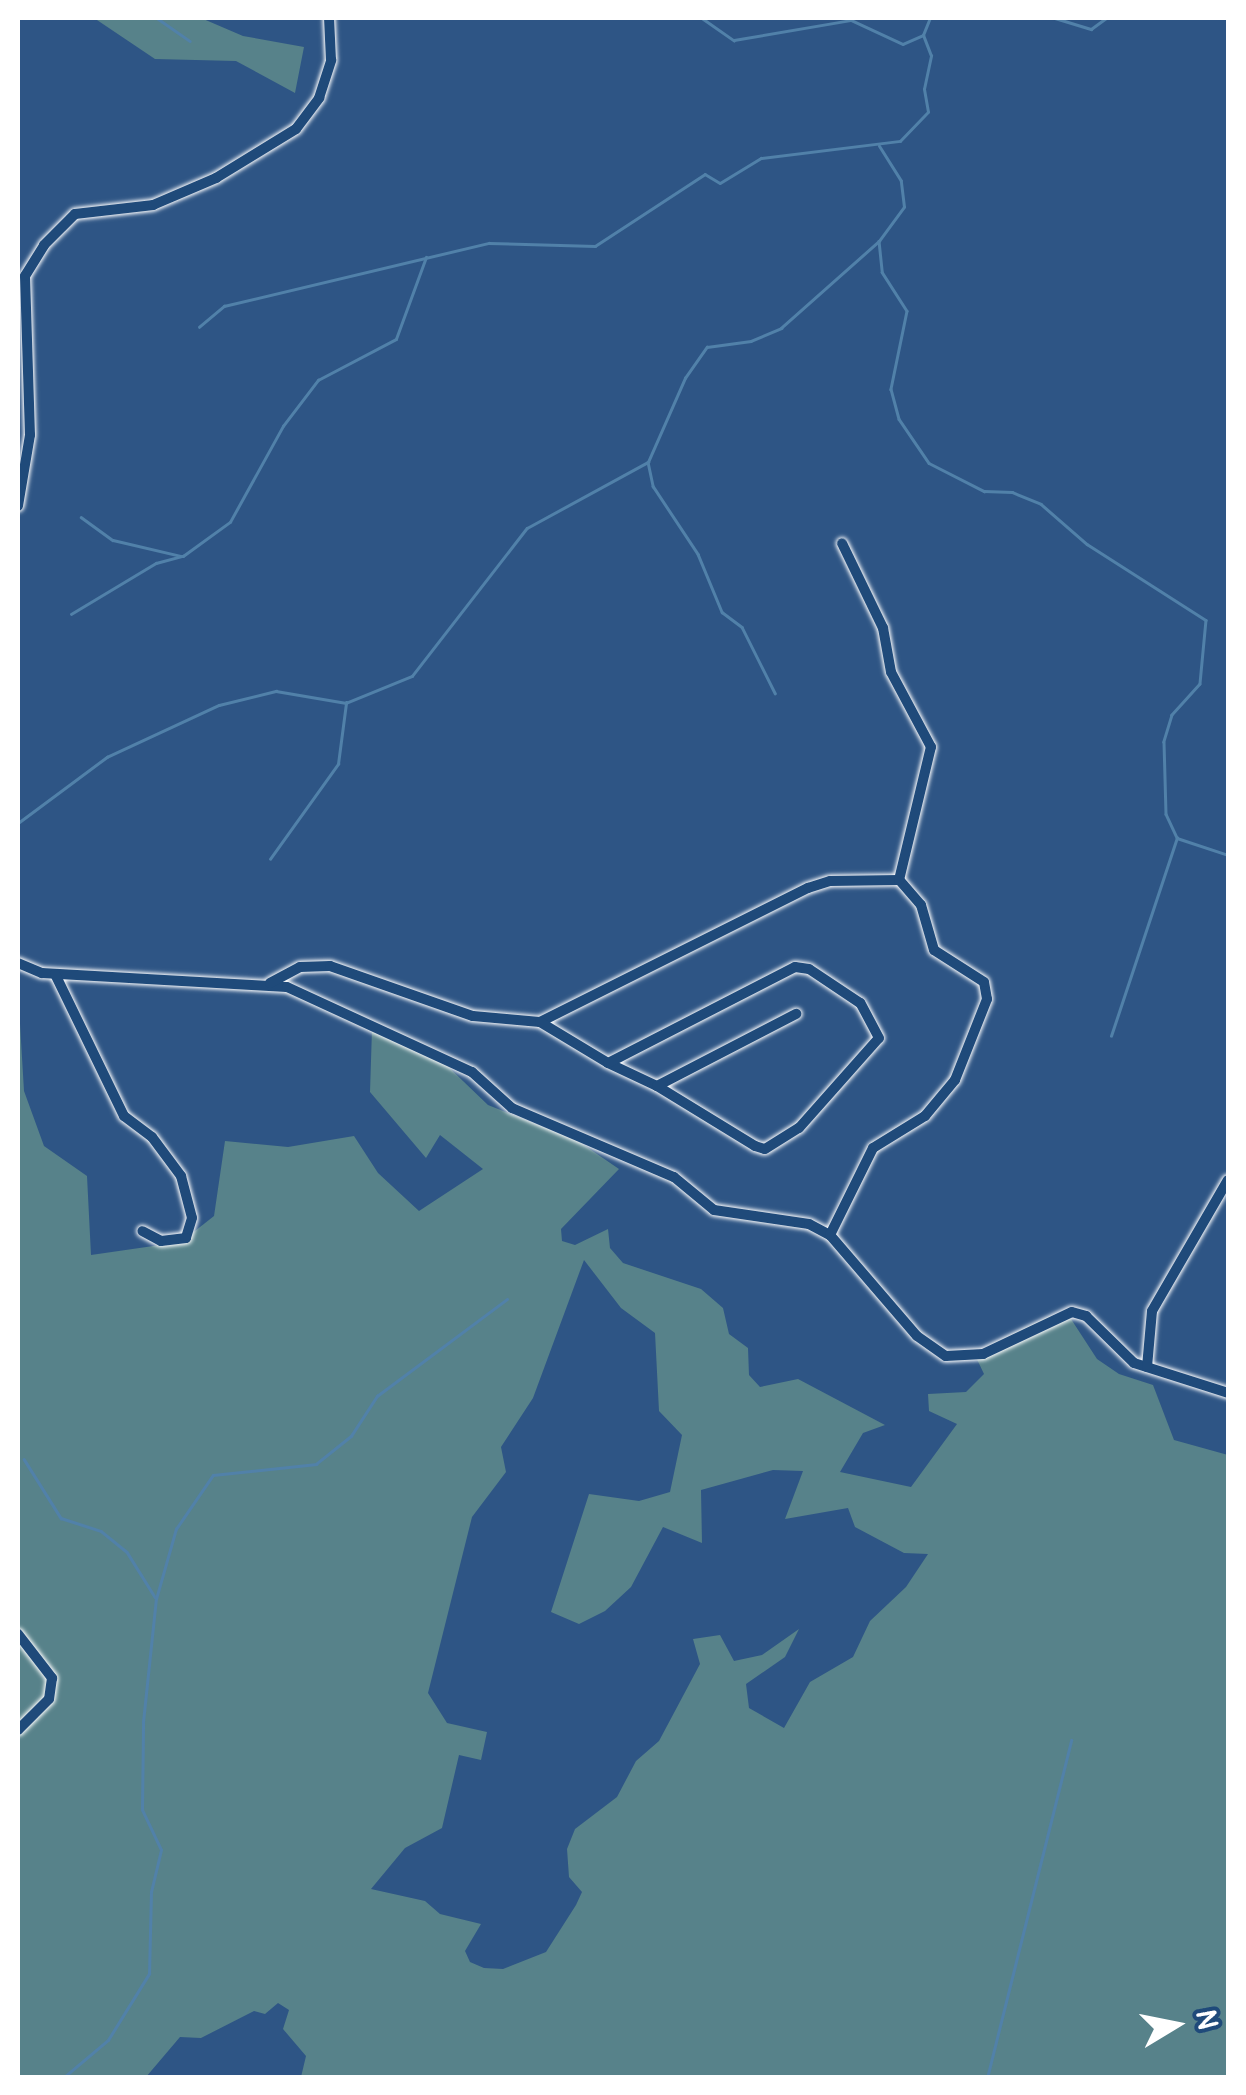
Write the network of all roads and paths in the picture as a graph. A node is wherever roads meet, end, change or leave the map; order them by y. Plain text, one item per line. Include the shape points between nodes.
1 (316, 18) edge
2 (330, 21) edge
3 (18, 506) edge
4 (842, 544) dead end
5 (899, 880) junction
6 (18, 963) edge
7 (55, 974) junction
8 (270, 983) junction
9 (796, 1014) dead end
10 (540, 1022) junction
11 (608, 1063) junction
12 (657, 1086) junction
13 (1228, 1180) edge
14 (142, 1231) dead end
15 (830, 1235) junction
16 (1147, 1368) junction
17 (1228, 1393) edge
18 (18, 1634) edge
19 (18, 1730) edge

1 - 2 street
2 - 3 street via 325,79 296,130 153,206 75,214 44,245 25,276 30,435
4 - 5 street via 884,628 891,672 931,746
5 - 10 street via 830,880 808,888
5 - 15 street via 921,905 934,950 984,982 984,1018 934,1108 884,1135 859,1166
6 - 7 street
7 - 8 street
7 - 14 street via 124,1116 152,1136 181,1176 192,1218 186,1238 161,1241
8 - 10 street via 300,967 330,966 474,1016
8 - 15 street via 444,1058 512,1108 674,1177 714,1210 808,1224
9 - 12 street
10 - 11 street
11 - 12 street
11 - 12 street via 795,968 808,969 860,1003 878,1032 859,1067 799,1128 765,1150
13 - 16 street via 1152,1311
15 - 16 street via 917,1336 946,1356 983,1354 1072,1312
16 - 17 street
18 - 19 street via 52,1678 49,1699

